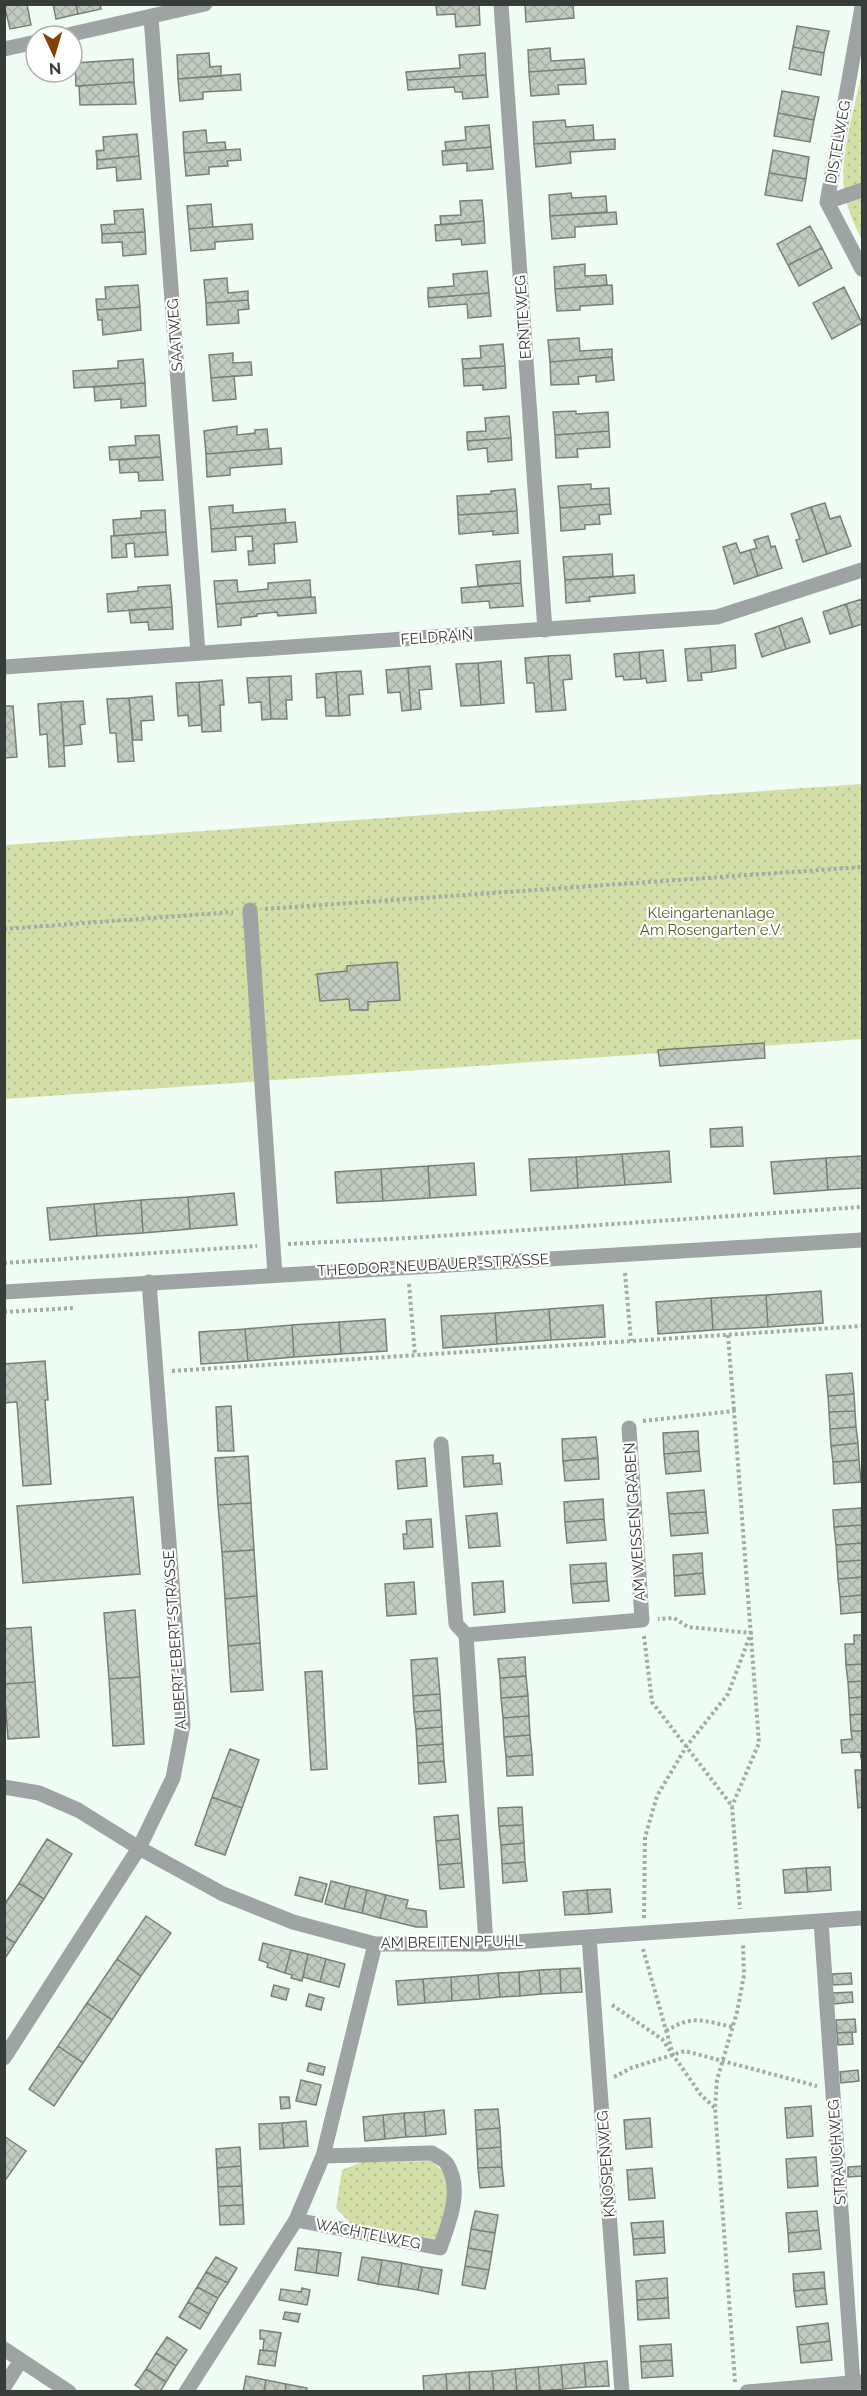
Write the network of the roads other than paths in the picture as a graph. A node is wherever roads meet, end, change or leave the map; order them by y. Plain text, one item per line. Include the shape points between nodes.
1 (205, 4) edge
2 (501, 4) edge
3 (862, 7) edge
4 (151, 16) junction
5 (84, 31) edge
6 (24, 45) edge
7 (4, 49) edge
8 (862, 190) edge
9 (827, 202) junction
10 (862, 269) edge
11 (862, 570) edge
12 (545, 630) junction
13 (198, 653) junction
14 (4, 667) edge
15 (250, 910) road end
16 (862, 1240) edge
17 (275, 1275) junction
18 (149, 1282) junction
19 (4, 1292) edge
20 (628, 1428) road end
21 (441, 1444) dead end
22 (466, 1635) junction
23 (4, 1787) edge
24 (139, 1848) junction
25 (862, 1918) edge
26 (821, 1921) junction
27 (589, 1937) junction
28 (375, 1944) junction
29 (486, 1944) junction
30 (4, 2058) edge
31 (323, 2156) junction
32 (296, 2220) junction
33 (4, 2349) edge
34 (21, 2360) junction
35 (858, 2383) edge
36 (4, 2387) edge
37 (69, 2391) edge
38 (188, 2391) edge
39 (622, 2391) edge
40 (747, 2391) edge

1 - 4 street
2 - 12 street, ERNTEWEG
3 - 9 street, DISTELWEG
4 - 5 street
4 - 13 street, SAATWEG
6 - 7 street
8 - 9 street
9 - 10 street, DISTELWEG
11 - 12 street, FELDRAIN via 717,617
12 - 13 street, FELDRAIN
13 - 14 street, FELDRAIN
15 - 17 street
16 - 17 street, THEODOR-NEUBAUER-STRASSE
17 - 18 street, THEODOR-NEUBAUER-STRASSE
18 - 19 street, THEODOR-NEUBAUER-STRASSE
18 - 24 street, ALBERT-EBERT-STRASSE via 183,1725 173,1778
20 - 22 street, AM WEISSEN GRABEN via 642,1620
21 - 22 street via 456,1624
22 - 29 street
23 - 24 street, AM BREITEN PFUHL via 39,1793 78,1810
24 - 28 street, AM BREITEN PFUHL via 223,1894 293,1922
24 - 30 street, ALBERT-EBERT-STRASSE
25 - 26 street, AM BREITEN PFUHL
26 - 27 street, AM BREITEN PFUHL
26 - 35 street, STRAUCHWEG
27 - 29 street, AM BREITEN PFUHL
27 - 39 street, KNOSPENWEG
28 - 29 street, AM BREITEN PFUHL
28 - 31 street, WACHTELWEG
31 - 32 street, WACHTELWEG
31 - 32 street, WACHTELWEG via 432,2153 447,2163 454,2187 452,2213 440,2248
32 - 38 street, WACHTELWEG
33 - 34 street
34 - 36 street
34 - 37 street
35 - 40 street

